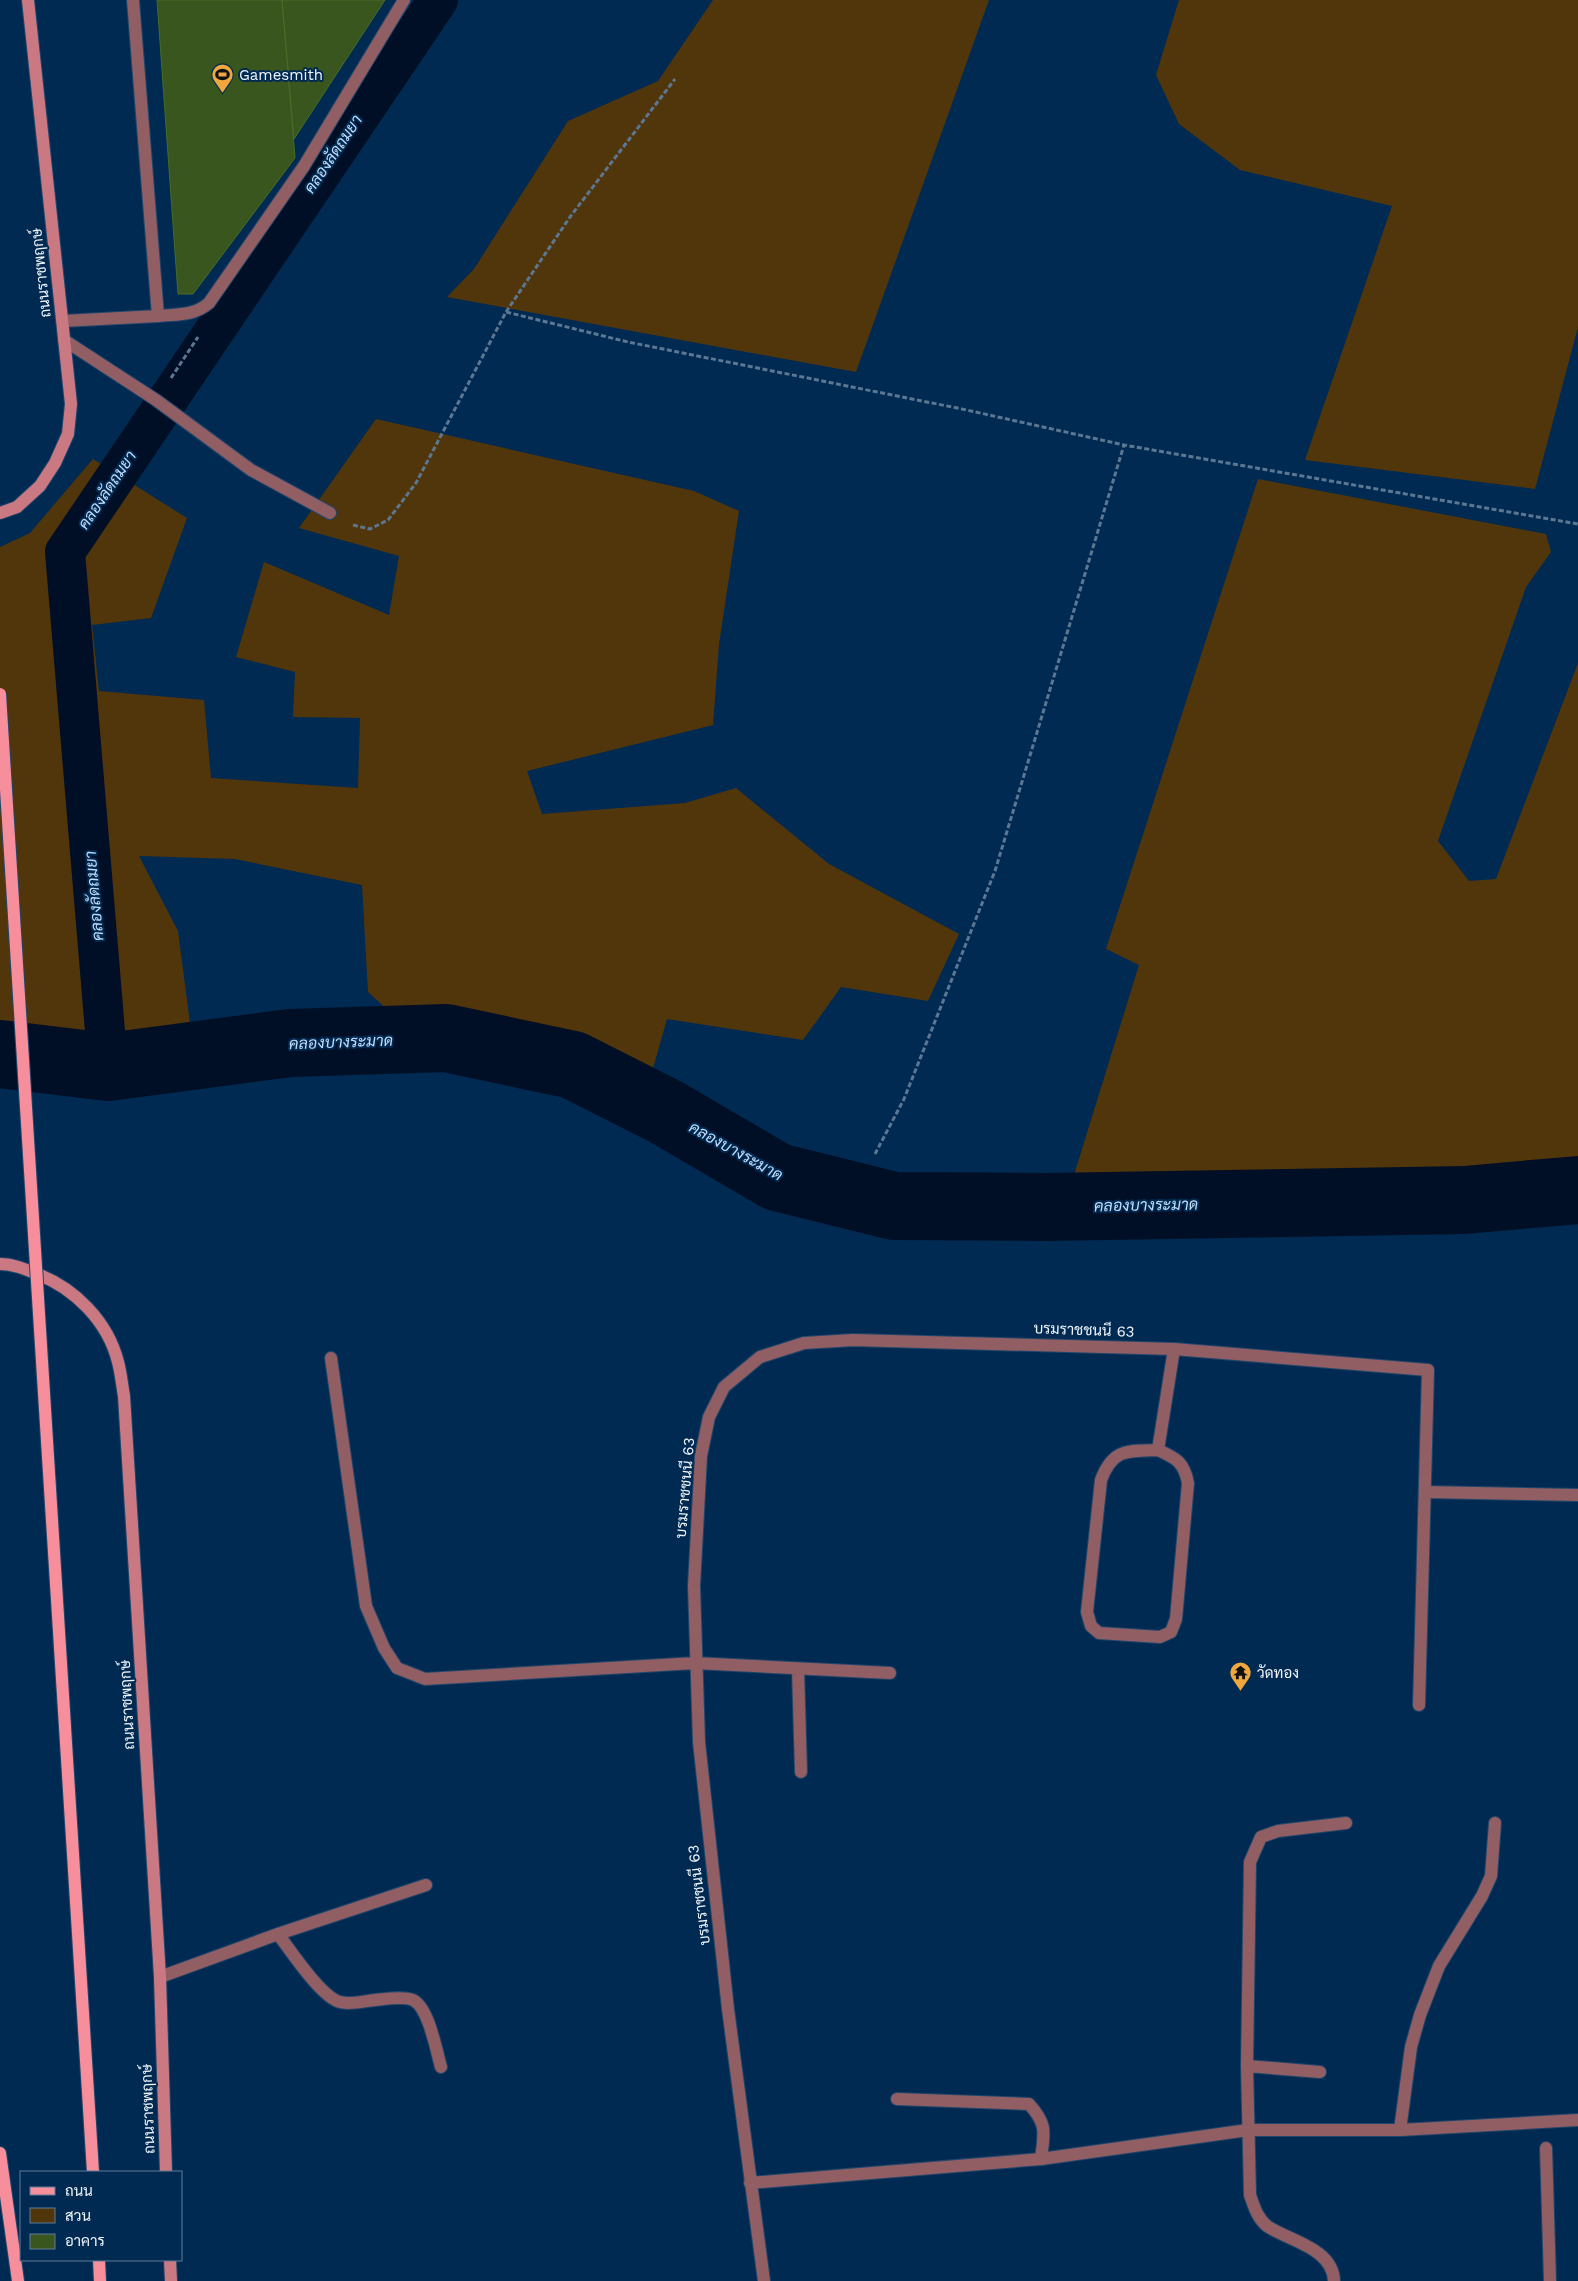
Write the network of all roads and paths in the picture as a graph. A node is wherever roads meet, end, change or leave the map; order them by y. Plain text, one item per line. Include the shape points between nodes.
1 (28, 0) edge
2 (133, 0) edge
3 (404, 0) edge
4 (676, 79) dead end
5 (506, 312) junction
6 (158, 316) junction
7 (63, 321) junction
8 (64, 340) junction
9 (1124, 445) junction
10 (0, 513) edge
11 (330, 513) joint
12 (1578, 524) edge
13 (0, 694) edge
14 (875, 1154) dead end
15 (0, 1264) edge
16 (1174, 1349) junction
17 (331, 1358) dead end
18 (1158, 1450) junction
19 (1424, 1492) junction
20 (1578, 1495) edge
21 (695, 1663) junction
22 (798, 1669) junction
23 (890, 1674) dead end
24 (1419, 1705) dead end
25 (801, 1772) dead end
26 (1496, 1822) dead end
27 (1346, 1823) dead end
28 (426, 1885) dead end
29 (278, 1934) junction
30 (160, 1977) junction
31 (1247, 2066) junction
32 (441, 2067) dead end
33 (1320, 2072) dead end
34 (897, 2099) dead end
35 (1578, 2120) edge
36 (1248, 2130) junction
37 (1400, 2130) junction
38 (1546, 2148) dead end
39 (0, 2153) edge
40 (1041, 2159) junction
41 (93, 2171) edge
42 (166, 2171) edge
43 (750, 2183) junction
44 (170, 2261) edge
45 (18, 2281) edge
46 (171, 2281) edge
47 (764, 2281) edge
48 (1334, 2281) edge
49 (1550, 2281) edge

1 - 7 main road, ถนนราชพฤกษ์
2 - 6 street
3 - 6 street via 304,166 209,303 200,311
4 - 5 path via 570,217
5 - 9 path via 628,342 962,408
5 - 11 path via 416,483 388,520 370,529 350,524
6 - 7 street
7 - 8 main road, ถนนราชพฤกษ์
8 - 10 main road, ถนนราชพฤกษ์ via 71,404 68,434 40,486 17,507
8 - 11 street via 156,400 252,470
9 - 12 path
9 - 14 path via 995,871 904,1100
13 - 41 main road, bridge
15 - 30 main road, ถนนราชพฤกษ์ via 10,1264 54,1280 83,1301 106,1331 118,1361 124,1396
16 - 18 street
16 - 19 street, บรมราชชนนี 63 via 1428,1370
16 - 21 street, บรมราชชนนี 63 via 853,1340 804,1343 760,1357 724,1387 709,1417 701,1456 694,1586
17 - 21 street via 366,1606 384,1648 397,1668 425,1679
18 - 18 street via 1180,1463 1188,1483 1176,1619 1171,1632 1160,1637 1099,1633 1091,1626 1087,1612 1101,1480 1107,1463 1116,1456 1132,1451
19 - 20 street
19 - 24 street
21 - 22 street
21 - 43 street, บรมราชชนนี 63 via 710,1855
22 - 23 street
22 - 25 street
26 - 37 street via 1492,1876 1439,1966 1420,2015 1411,2047
27 - 31 street via 1278,1831 1261,1837 1256,1846 1250,1862
28 - 29 street
29 - 30 street
29 - 32 street via 328,1996 340,2002 390,1999 412,2000 417,2004 426,2017
30 - 42 main road, ถนนราชพฤกษ์
31 - 33 street
31 - 36 street
34 - 40 street via 1029,2104 1040,2116 1044,2130
35 - 37 street
36 - 37 street
36 - 40 street
36 - 48 street via 1250,2195 1257,2214 1266,2225 1327,2260 1334,2273
38 - 49 street
39 - 45 main road
40 - 43 street
43 - 47 street, บรมราชชนนี 63
44 - 46 main road

